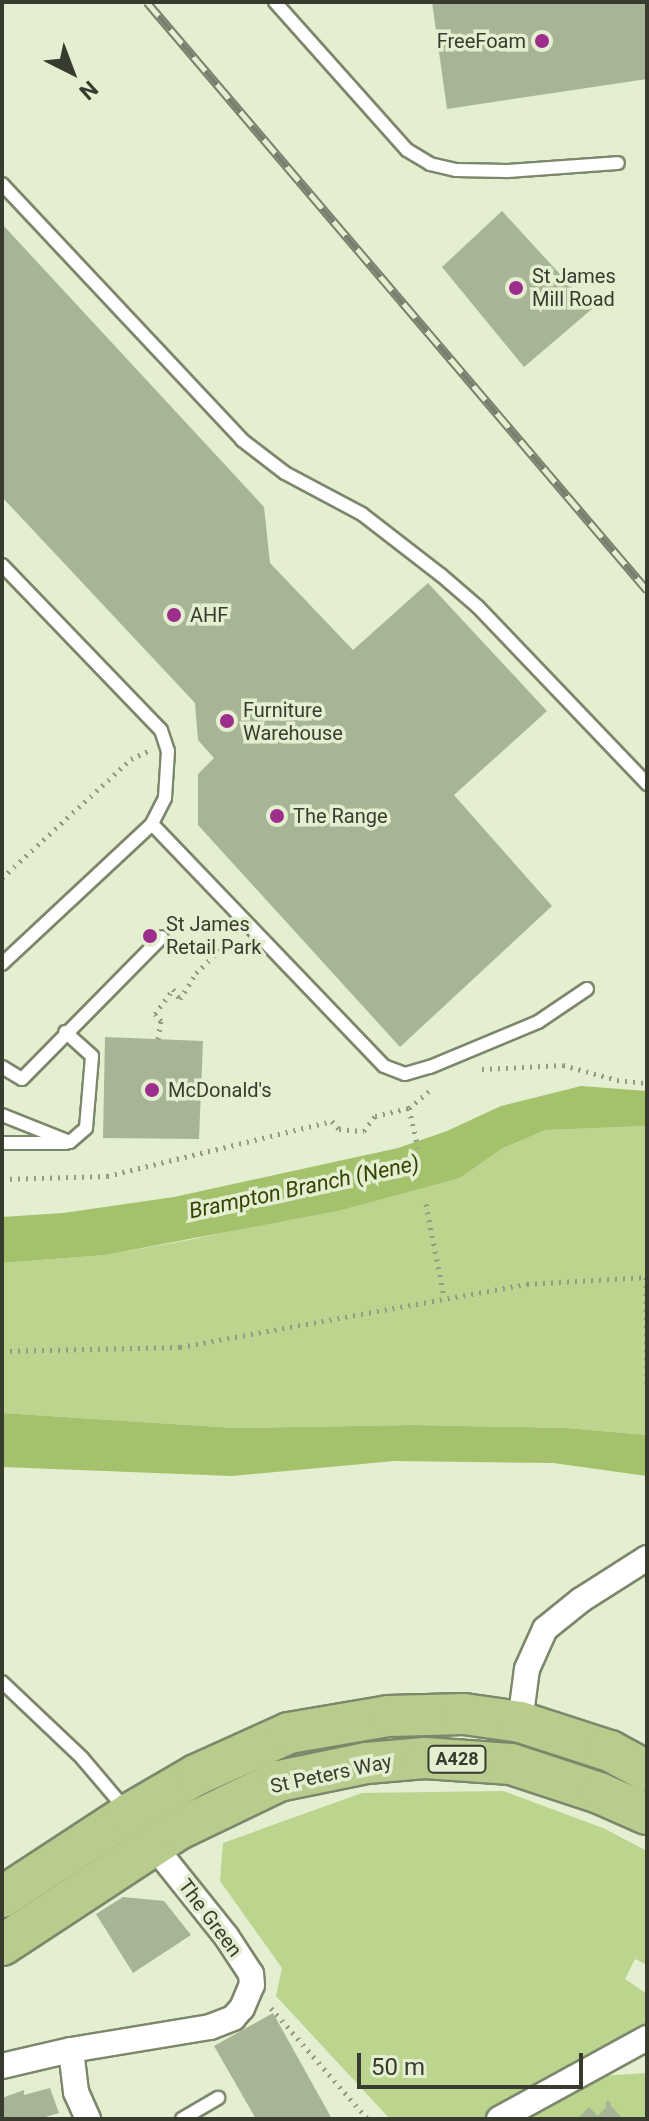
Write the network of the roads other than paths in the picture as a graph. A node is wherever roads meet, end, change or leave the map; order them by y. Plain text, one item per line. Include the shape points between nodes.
1 (275, 2) edge
2 (618, 163) dead end
3 (2, 184) edge
4 (2, 565) edge
5 (647, 784) edge
6 (152, 824) junction
7 (162, 937) dead end
8 (2, 964) edge
9 (587, 989) dead end
10 (65, 1032) junction
11 (2, 1067) edge
12 (2, 1115) edge
13 (70, 1142) junction
14 (2, 1143) edge
15 (647, 1558) edge
16 (2, 1682) edge
17 (520, 1722) junction
18 (647, 1771) edge
19 (129, 1814) junction
20 (647, 1814) edge
21 (153, 1845) junction
22 (2, 1897) edge
23 (2, 1945) edge
24 (647, 2038) edge
25 (71, 2050) junction
26 (2, 2066) edge
27 (218, 2098) dead end
28 (88, 2119) edge
29 (182, 2119) edge
30 (499, 2119) edge

1 - 2 lane via 407,150 430,164 507,171
3 - 5 lane via 242,440 285,473 362,514 441,575
4 - 6 lane via 161,730 168,751 165,798
6 - 8 lane
6 - 9 lane via 384,1066 405,1074 538,1022
7 - 10 lane
10 - 11 lane via 22,1079
10 - 13 lane via 92,1056 86,1128
12 - 13 lane
13 - 14 lane
15 - 17 street via 545,1629 527,1669
16 - 19 lane via 82,1758
17 - 18 main road, St Peters Way / A428 via 610,1751
17 - 19 main road, St Peters Way / A428 via 464,1714 388,1716 289,1733 196,1775
19 - 21 main road
19 - 22 main road, St Peters Way / A428
20 - 21 main road, St Peters Way / A428 via 511,1764 425,1758 367,1763 279,1781
21 - 23 main road, St Peters Way / A428
21 - 25 street, The Green via 226,1936 251,1974 252,1985 242,2008 222,2024
24 - 30 street
25 - 26 street
25 - 28 street via 76,2092
27 - 29 lane

